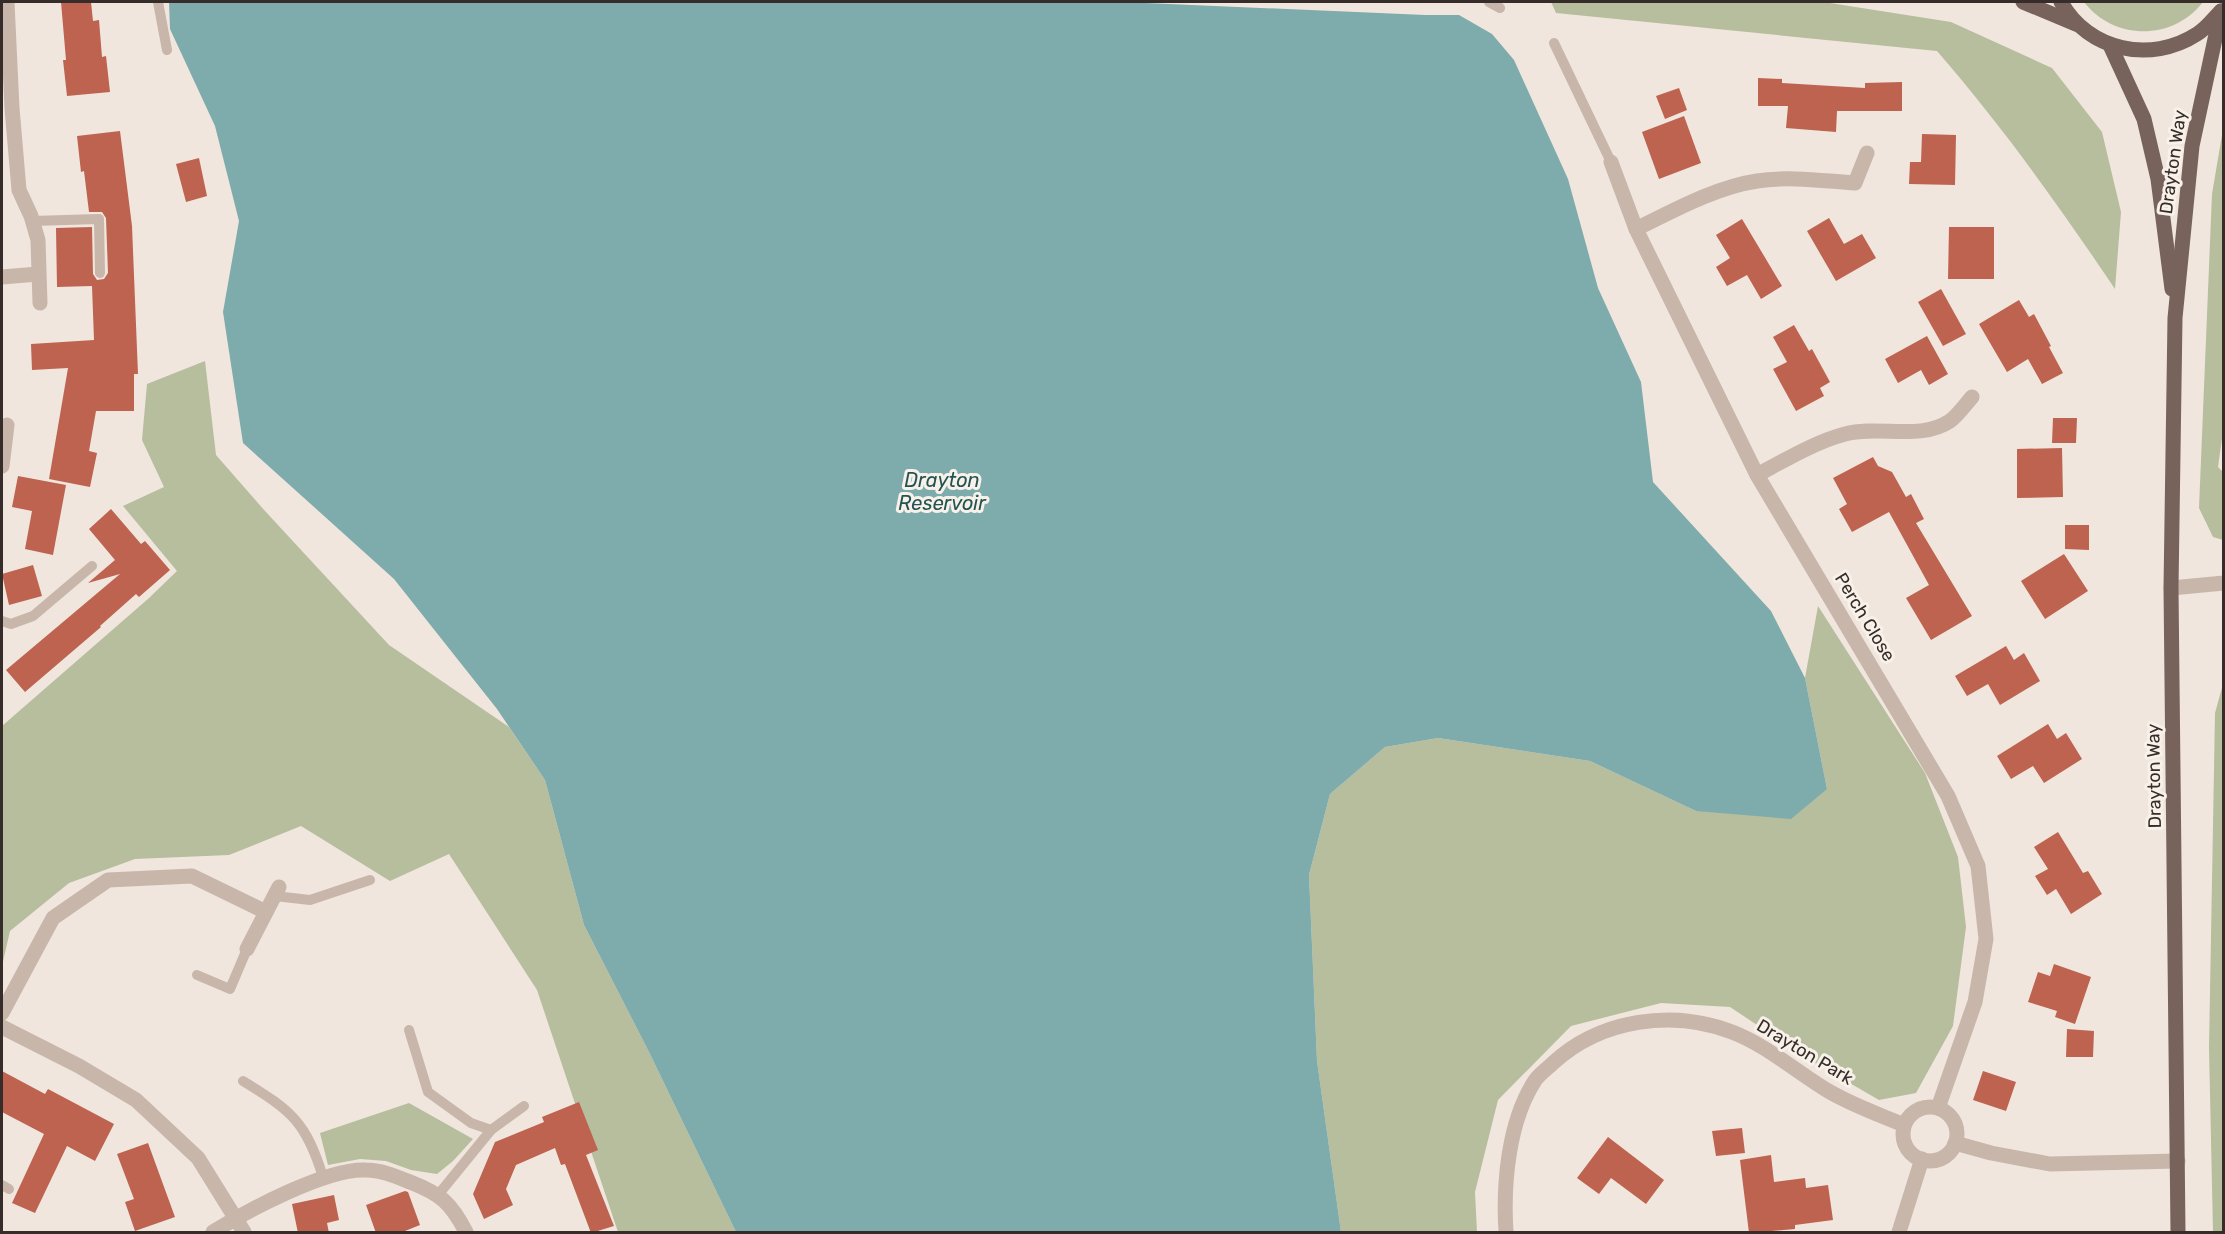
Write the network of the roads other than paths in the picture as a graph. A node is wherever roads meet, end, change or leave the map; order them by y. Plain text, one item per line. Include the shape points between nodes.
1 (7, 2) edge
2 (158, 2) edge
3 (1489, 2) edge
4 (2023, 2) edge
5 (2061, 2) edge
6 (1500, 8) dead end
7 (2222, 9) edge
8 (2079, 25) junction
9 (1554, 43) dead end
10 (2110, 45) junction
11 (167, 50) dead end
12 (7, 109) edge
13 (1867, 153) dead end
14 (1611, 162) joint
15 (32, 221) junction
16 (1636, 229) junction
17 (100, 273) dead end
18 (38, 274) junction
19 (2, 277) edge
20 (40, 303) dead end
21 (2175, 318) junction
22 (1972, 398) dead end
23 (7, 425) dead end
24 (2, 466) edge
25 (1757, 475) junction
26 (92, 566) dead end
27 (2223, 584) edge
28 (2171, 588) junction
29 (2, 621) edge
30 (370, 880) dead end
31 (277, 891) joint
32 (266, 912) junction
33 (247, 949) joint
34 (197, 975) dead end
35 (2, 1013) edge
36 (2, 1027) edge
37 (409, 1030) dead end
38 (243, 1081) dead end
39 (524, 1106) dead end
40 (1938, 1108) junction
41 (1904, 1125) junction
42 (491, 1130) junction
43 (1955, 1143) junction
44 (1922, 1159) junction
45 (2178, 1161) junction
46 (323, 1177) junction
47 (438, 1195) junction
48 (235, 1219) junction
49 (213, 1233) edge
50 (244, 1233) edge
51 (466, 1233) edge
52 (1506, 1233) edge
53 (1899, 1233) edge
54 (2178, 1233) edge

1 - 12 street
2 - 11 lane
3 - 6 lane
4 - 8 main road
5 - 8 main road
7 - 10 main road via 2199,33 2171,48 2140,51
7 - 21 main road, Drayton Way via 2192,146
8 - 10 main road
9 - 14 lane
10 - 21 main road, Drayton Way via 2144,119 2149,139 2158,179
12 - 15 street via 19,190
13 - 16 street via 1855,183 1793,178 1756,181 1707,195
14 - 16 street, Perch Close
15 - 17 lane via 99,219
15 - 18 street via 38,240
16 - 25 street, Perch Close
18 - 19 street
18 - 20 street
21 - 28 main road, Drayton Way
22 - 25 street via 1951,420 1936,428 1845,434
23 - 24 street
25 - 40 street, Perch Close via 1948,796 1978,866 1986,939 1975,1002
26 - 29 lane via 33,616 12,624
27 - 28 street
28 - 45 main road, Drayton Way
30 - 31 lane via 310,900
31 - 32 street
32 - 33 street
32 - 35 street via 192,876 108,880 53,918
33 - 34 lane via 230,989
36 - 48 street via 136,1100 198,1158
37 - 42 lane via 428,1092 471,1123
38 - 46 lane via 280,1103 300,1123
39 - 42 lane
40 - 41 street via 1921,1108
40 - 43 street via 1953,1120
41 - 44 street via 1906,1147
41 - 52 street, Drayton Park via 1827,1091 1751,1040 1730,1031 1671,1018 1598,1033 1564,1052 1534,1081 1519,1114 1511,1147
42 - 47 lane
43 - 44 street via 1939,1159
43 - 45 street via 2050,1164
44 - 53 street
45 - 54 main road, Drayton Way
46 - 47 street via 364,1170 389,1173
46 - 48 street
47 - 51 street via 454,1209
48 - 49 street
48 - 50 street

